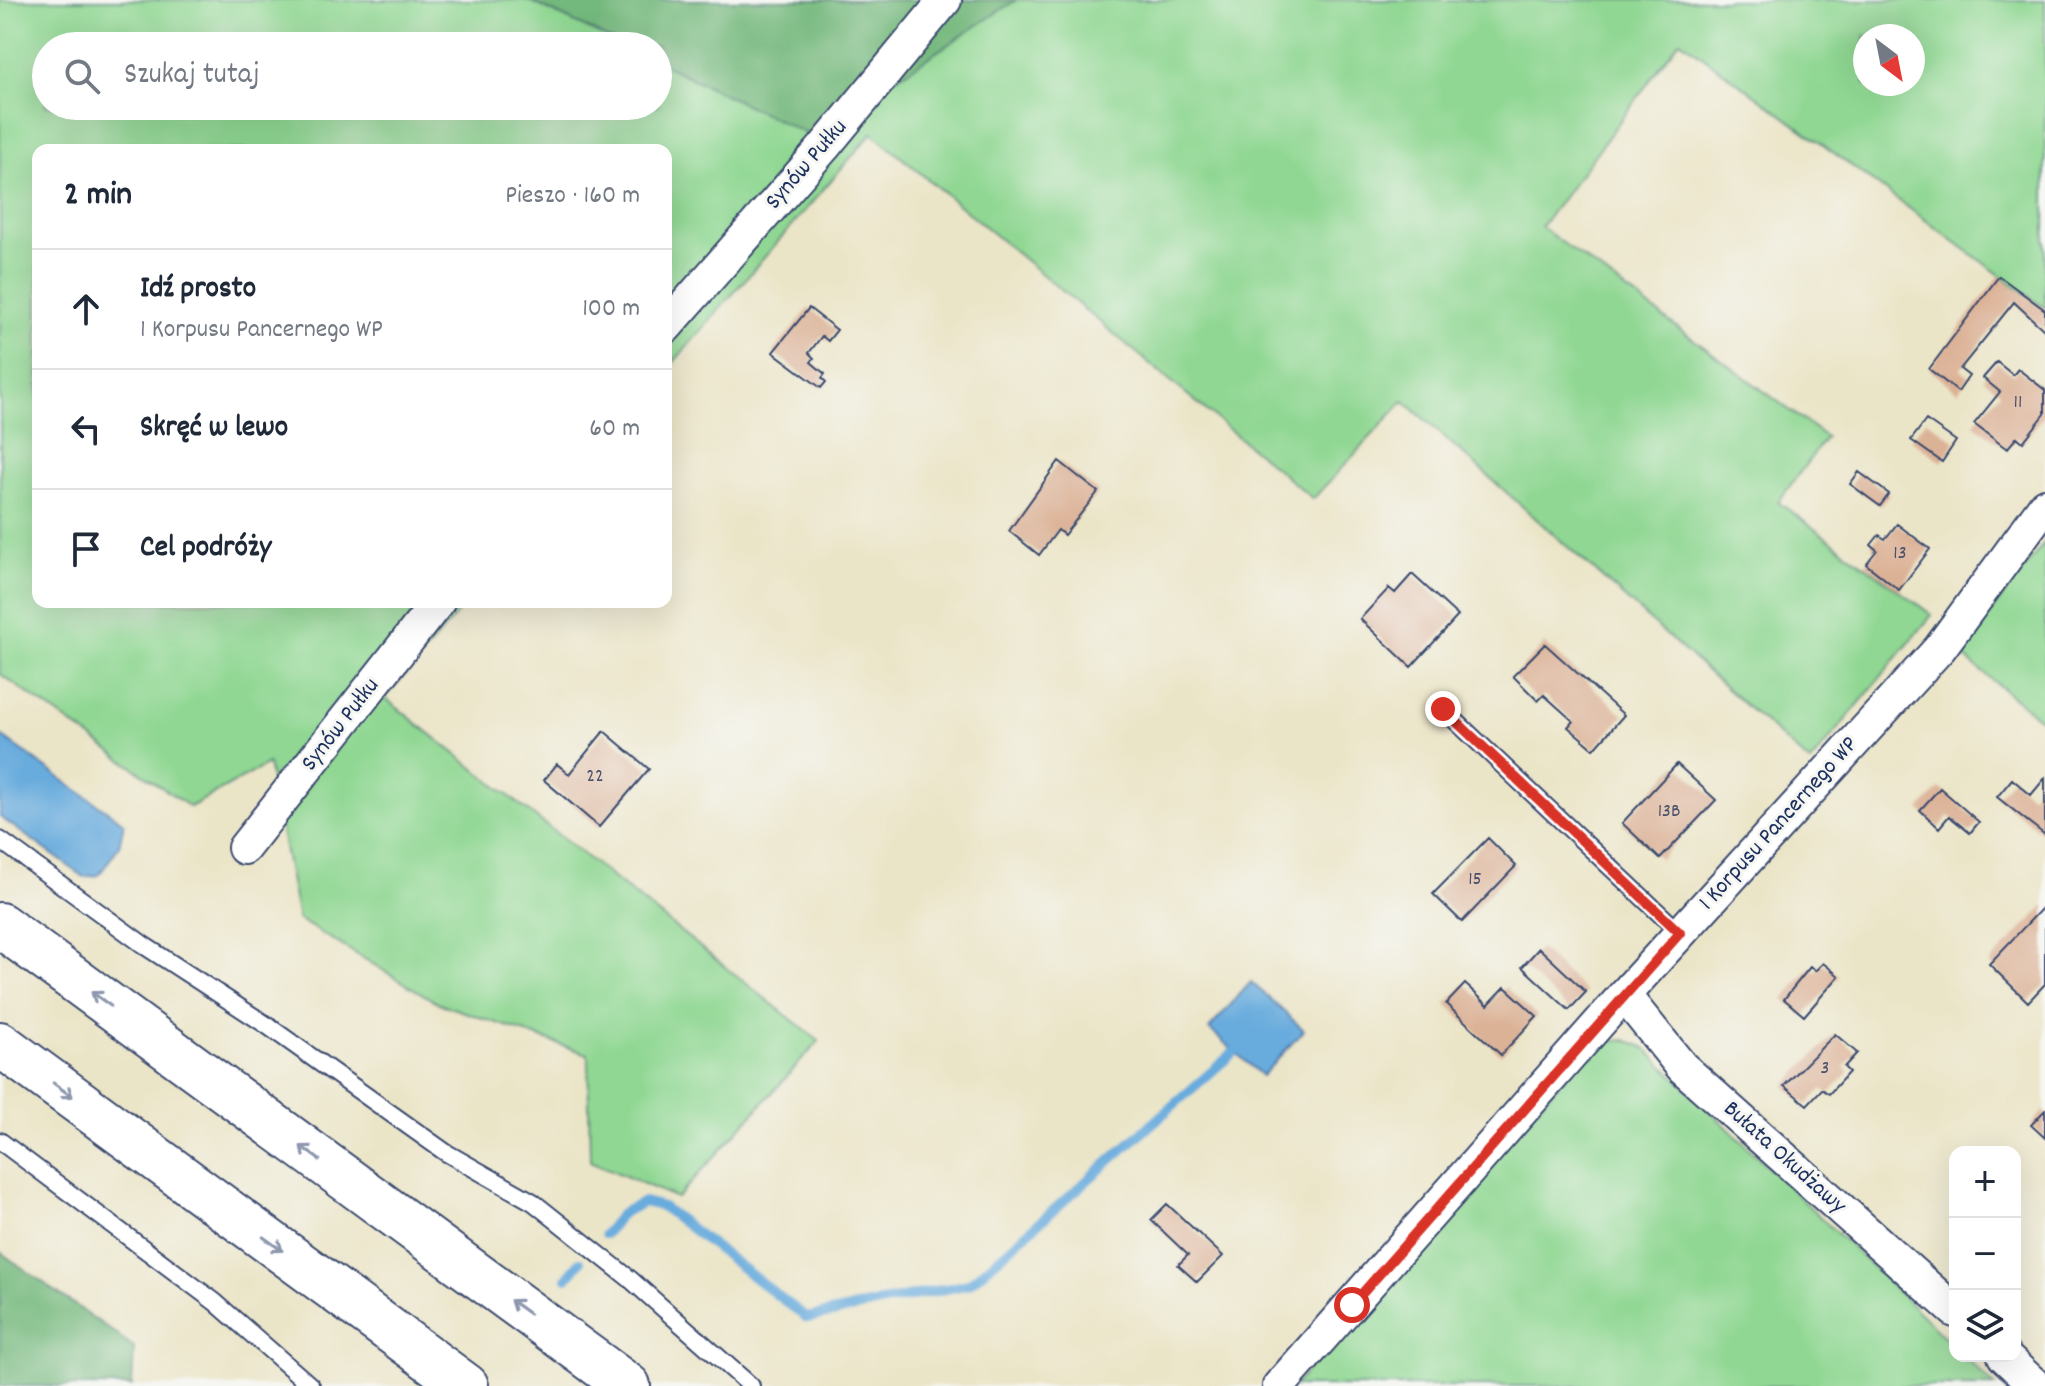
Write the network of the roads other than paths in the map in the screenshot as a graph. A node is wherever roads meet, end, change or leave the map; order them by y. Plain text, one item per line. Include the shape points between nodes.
1 (945, 0) edge
2 (672, 320) edge
3 (2045, 505) edge
4 (433, 608) edge
5 (1443, 709) dead end
6 (0, 840) edge
7 (244, 848) dead end
8 (0, 925) edge
9 (1680, 933) junction
10 (1624, 995) junction
11 (0, 1044) edge
12 (0, 1141) edge
13 (1949, 1306) edge
14 (554, 1332) junction
15 (2010, 1362) edge
16 (311, 1386) edge
17 (466, 1386) edge
18 (607, 1386) edge
19 (628, 1386) edge
20 (751, 1386) edge
21 (1279, 1386) edge
22 (2036, 1386) edge

1 - 2 street, Synów Pułku
3 - 9 street, 1 Korpusu Pancernego WP via 1940,648
4 - 7 street, Synów Pułku
5 - 9 lane
6 - 20 lane via 445,1152 533,1202
14 -> 8 highway
9 - 10 street, 1 Korpusu Pancernego WP
10 - 13 street, Bułata Okudżawy via 1682,1067
10 - 21 street, 1 Korpusu Pancernego WP
11 -> 17 highway
12 - 16 lane via 215,1302
14 - 18 lane
14 - 19 highway
15 - 22 street

